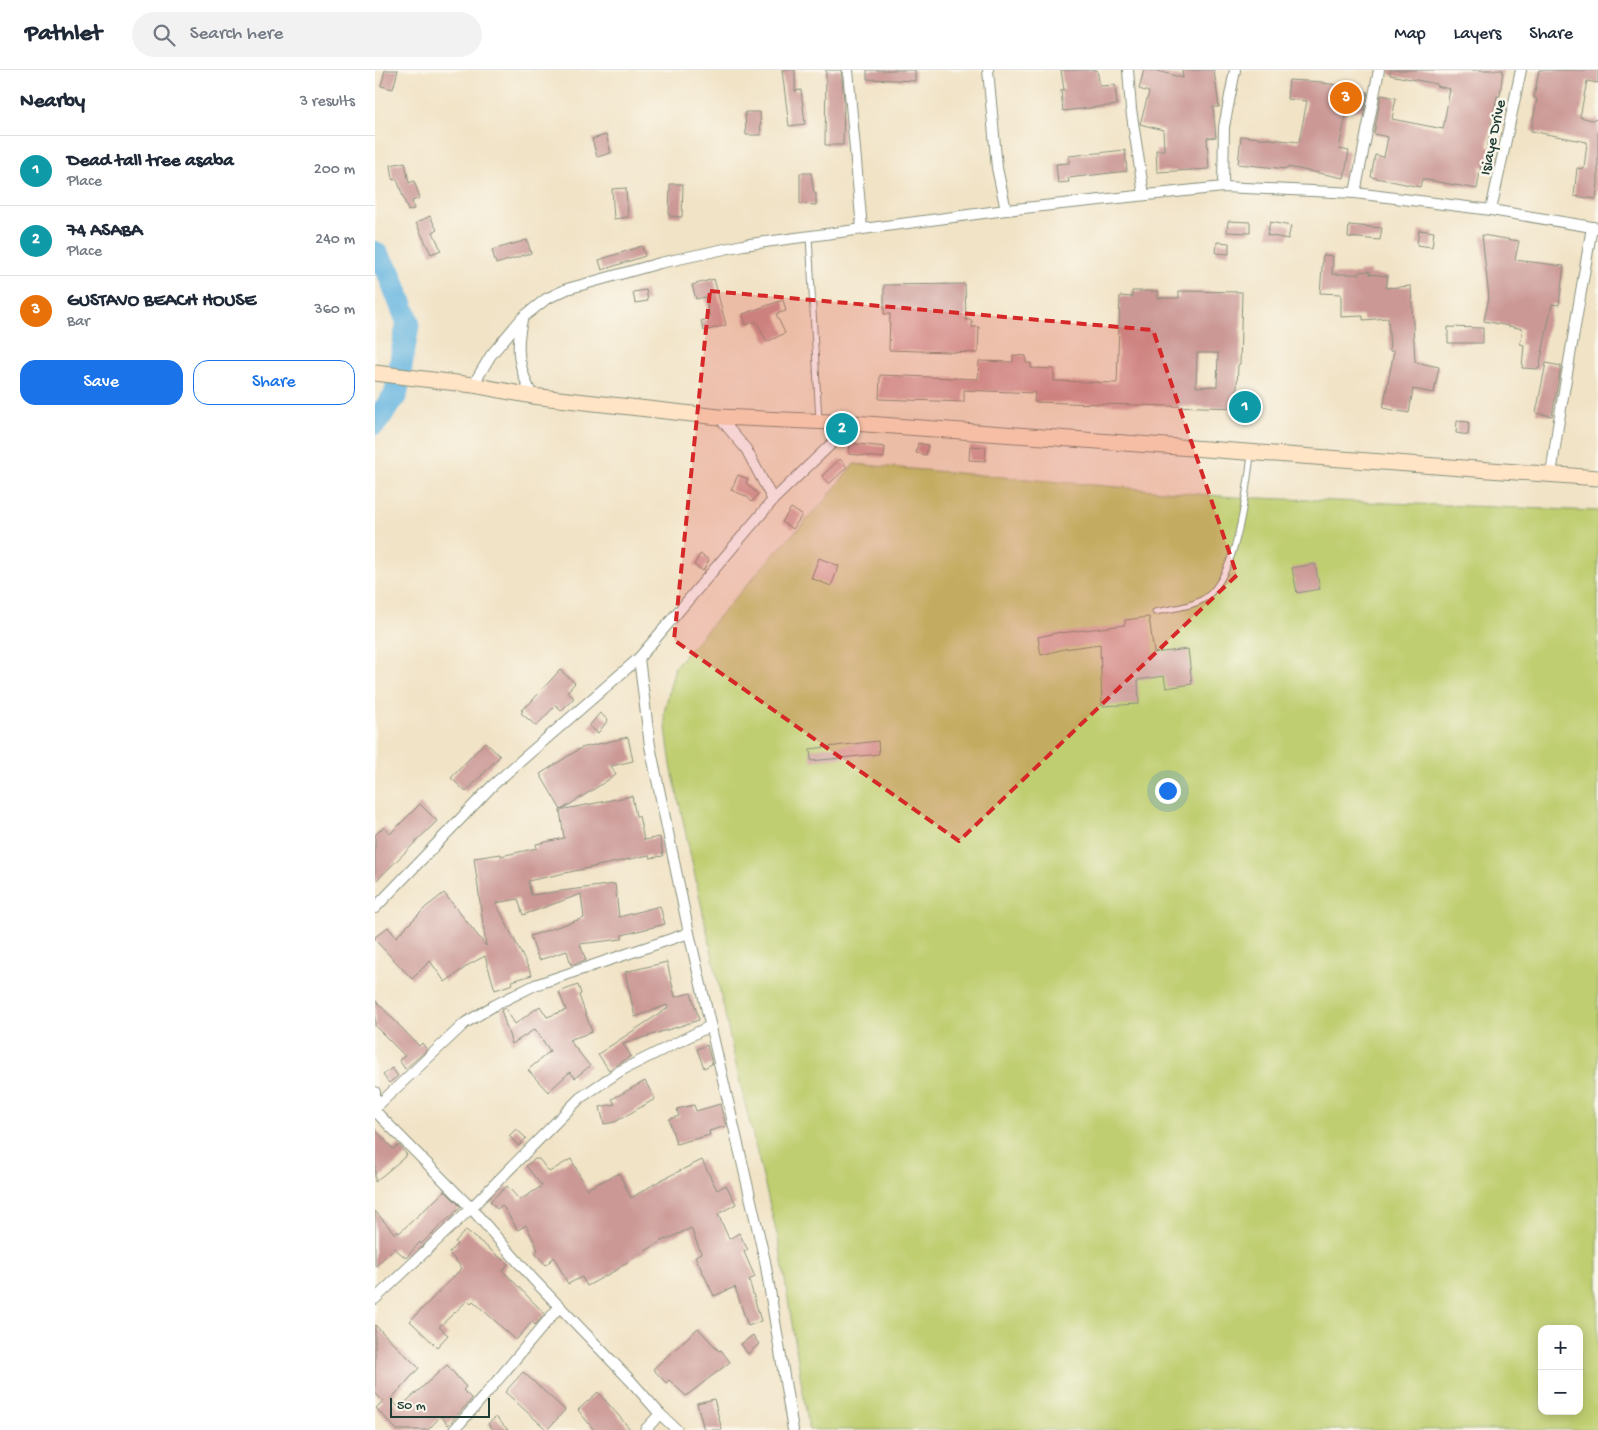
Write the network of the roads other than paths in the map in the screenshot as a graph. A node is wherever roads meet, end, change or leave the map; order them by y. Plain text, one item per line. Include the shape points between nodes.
1 (848, 70) edge
2 (988, 70) edge
3 (1128, 70) edge
4 (1235, 70) edge
5 (1379, 70) edge
6 (1521, 70) edge
7 (1223, 187) junction
8 (1355, 193) junction
9 (1144, 194) junction
10 (1006, 210) junction
11 (1491, 210) junction
12 (1595, 228) edge
13 (862, 229) junction
14 (809, 236) junction
15 (522, 318) junction
16 (378, 373) edge
17 (473, 385) junction
18 (532, 396) junction
19 (719, 417) junction
20 (819, 421) junction
21 (853, 423) junction
22 (1251, 452) junction
23 (1551, 475) junction
24 (1598, 478) edge
25 (773, 500) junction
26 (1155, 612) dead end
27 (639, 658) junction
28 (375, 908) edge
29 (689, 933) junction
30 (710, 1026) junction
31 (375, 1092) edge
32 (375, 1100) edge
33 (375, 1110) edge
34 (471, 1208) junction
35 (375, 1299) edge
36 (560, 1306) junction
37 (660, 1414) junction
38 (454, 1430) edge
39 (645, 1430) edge
40 (677, 1430) edge
41 (793, 1430) edge

1 - 13 street
2 - 10 street via 997,168
3 - 9 street
4 - 7 street via 1224,127
5 - 8 street
6 - 11 street, Isiaye Drive
7 - 8 street
7 - 9 street
8 - 11 street
9 - 10 street
10 - 13 street
11 - 12 street
12 - 23 street
13 - 14 street
14 - 15 street via 743,245 660,263 567,289 546,299
14 - 20 lane
15 - 17 street via 491,356
15 - 18 street via 519,360
16 - 17 main road
17 - 18 main road
18 - 19 main road
19 - 20 main road
19 - 25 street via 746,449
20 - 21 main road
21 - 22 main road
21 - 25 street
22 - 23 main road
22 - 26 lane via 1243,511 1227,568 1208,596
23 - 24 main road
25 - 27 street
27 - 28 street via 493,786
27 - 29 street via 650,746
29 - 30 street
29 - 33 street via 535,985 495,1005 465,1023
30 - 34 street via 620,1071 580,1098
30 - 41 street via 765,1261
31 - 32 street
33 - 34 street
34 - 35 street
34 - 36 street
36 - 37 street
36 - 38 street
37 - 39 street
37 - 40 street

